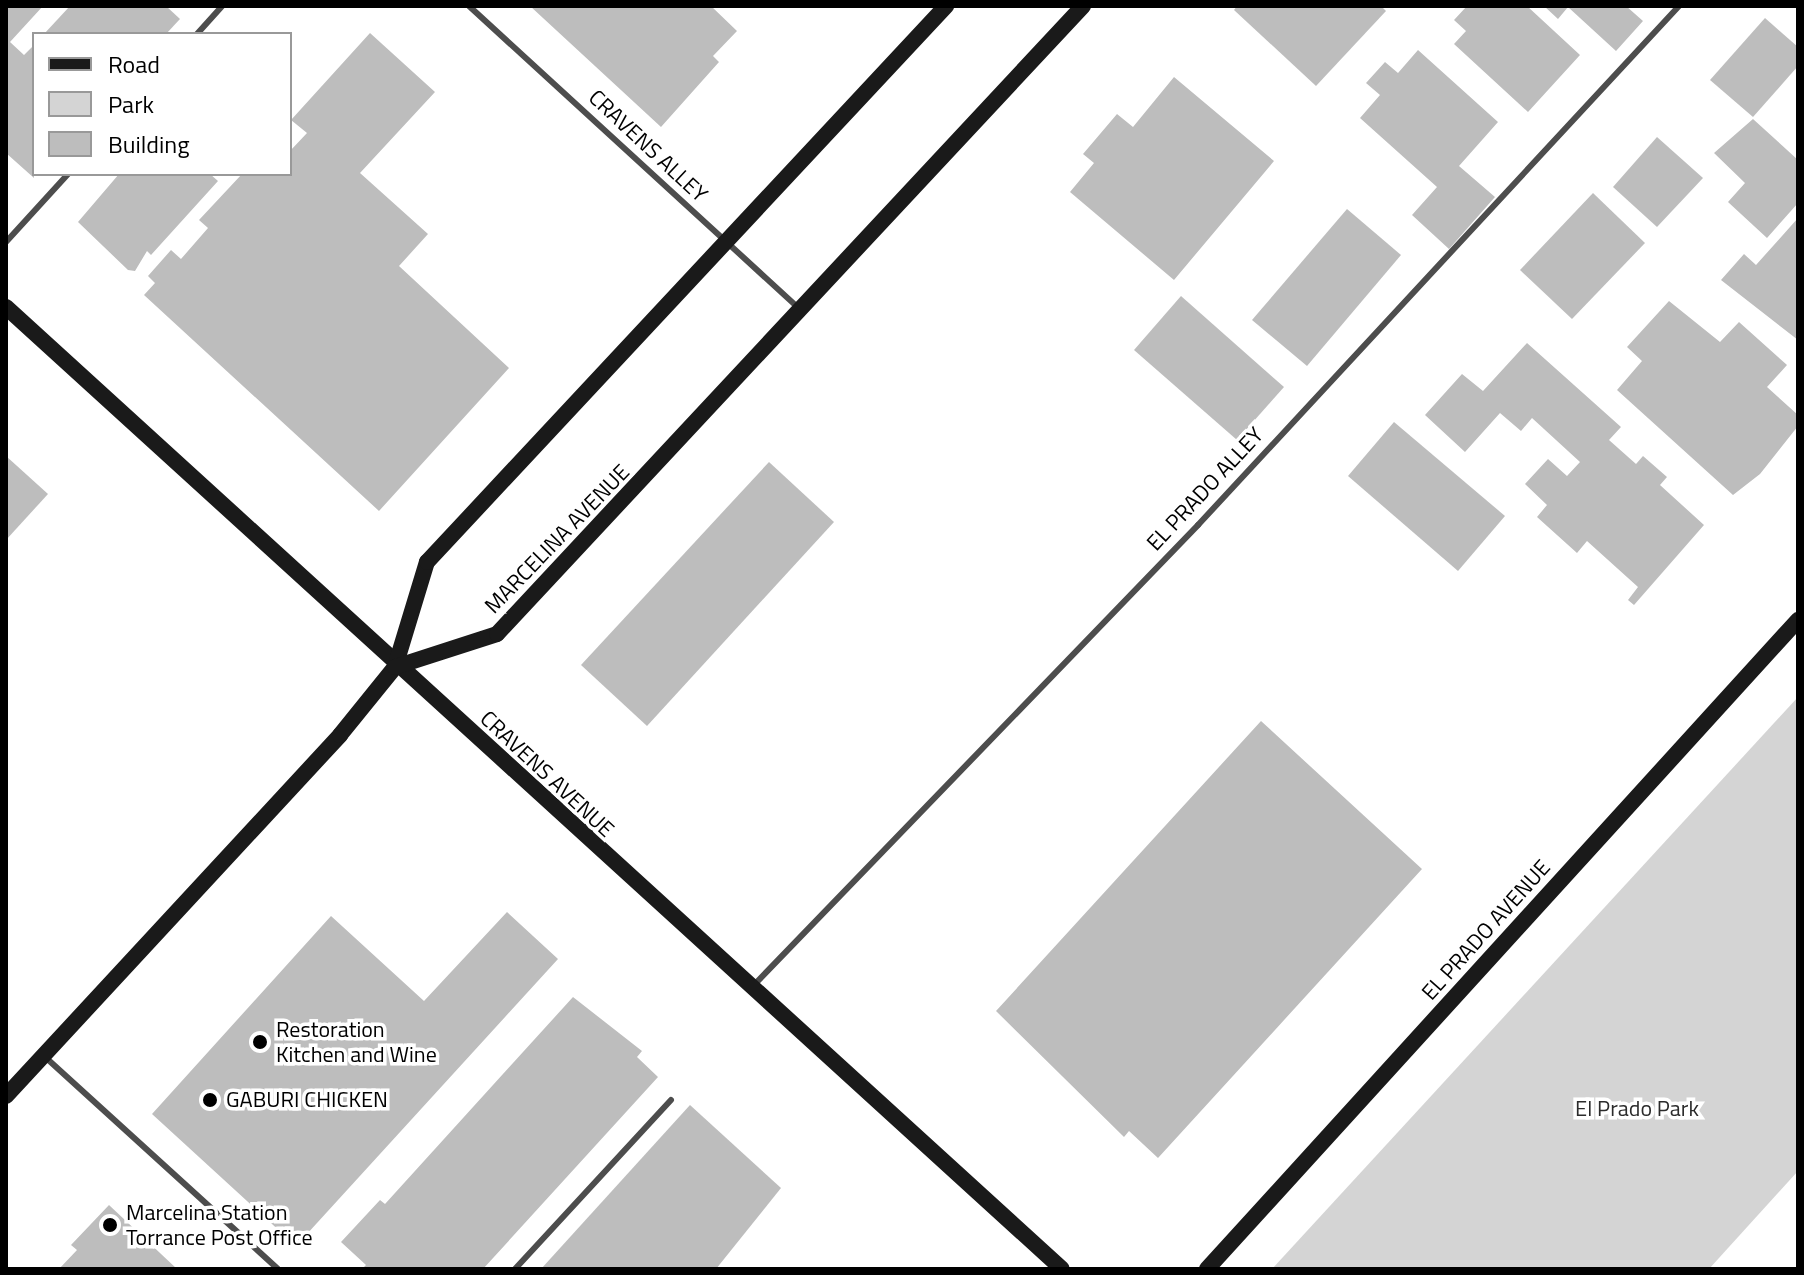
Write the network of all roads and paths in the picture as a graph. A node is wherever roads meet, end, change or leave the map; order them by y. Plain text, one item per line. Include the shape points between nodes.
1 (222, 6) edge
2 (469, 6) edge
3 (946, 6) edge
4 (1083, 6) edge
5 (1679, 6) edge
6 (199, 32) edge
7 (66, 176) edge
8 (6, 242) edge
9 (728, 243) junction
10 (6, 307) edge
11 (803, 312) junction
12 (1798, 620) edge
13 (395, 667) junction
14 (749, 990) junction
15 (43, 1055) junction
16 (6, 1096) edge
17 (671, 1100) dead end
18 (278, 1269) edge
19 (515, 1269) edge
20 (1062, 1269) edge
21 (1207, 1269) edge

1 - 6 lane
2 - 9 lane, CRAVENS ALLEY
3 - 9 street
4 - 11 street, MARCELINA AVENUE
5 - 14 lane, EL PRADO ALLEY via 1198,525
7 - 8 lane
9 - 11 lane, CRAVENS ALLEY
9 - 13 street via 427,562
10 - 13 street, CRAVENS AVENUE
11 - 13 street, MARCELINA AVENUE via 497,634
12 - 21 street, EL PRADO AVENUE
13 - 14 street, CRAVENS AVENUE
13 - 15 street via 340,735
14 - 20 street, CRAVENS AVENUE
15 - 16 street
15 - 18 lane
17 - 19 lane

